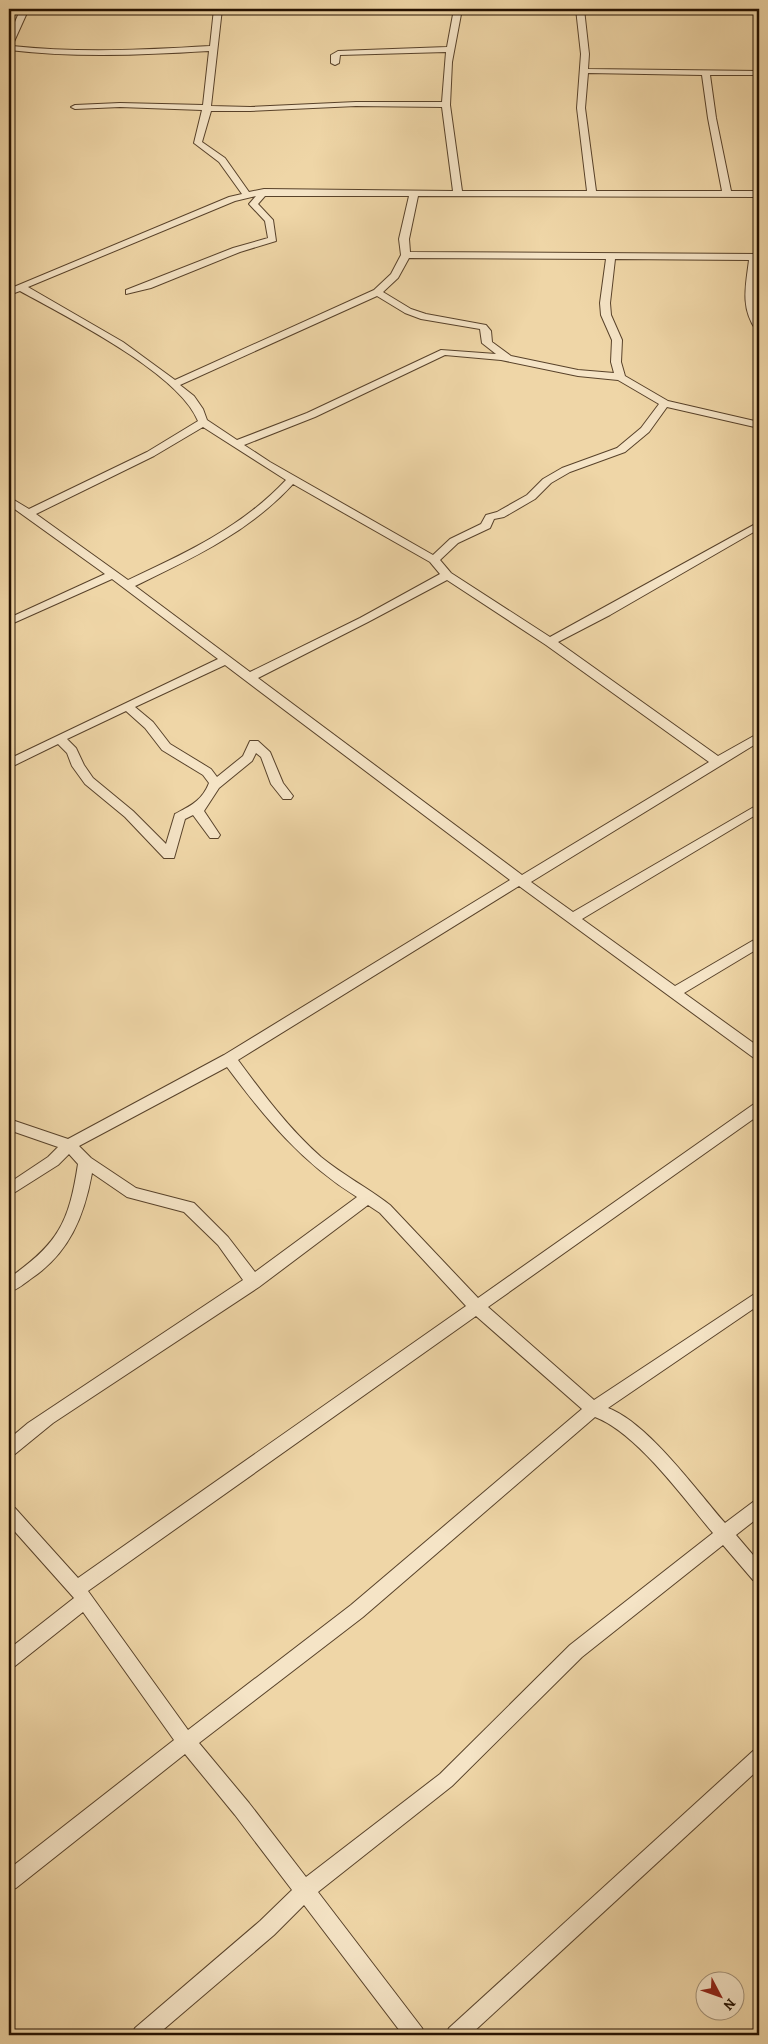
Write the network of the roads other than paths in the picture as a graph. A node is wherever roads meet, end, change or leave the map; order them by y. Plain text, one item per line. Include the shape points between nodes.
1 (17, 9) edge
2 (218, 9) edge
3 (308, 9) edge
4 (414, 9) edge
5 (458, 9) edge
6 (580, 9) edge
7 (9, 47) edge
8 (213, 48) junction
9 (451, 49) junction
10 (335, 63) dead end
11 (583, 70) junction
12 (706, 73) junction
13 (759, 73) edge
14 (446, 105) junction
15 (75, 107) dead end
16 (207, 108) junction
17 (264, 192) junction
18 (414, 193) junction
19 (458, 193) junction
20 (592, 193) junction
21 (727, 193) junction
22 (246, 194) junction
23 (759, 194) edge
24 (406, 255) junction
25 (611, 256) junction
26 (757, 257) edge
27 (21, 287) junction
28 (9, 292) edge
29 (129, 292) dead end
30 (377, 292) junction
31 (759, 328) edge
32 (513, 360) junction
33 (620, 377) junction
34 (174, 384) junction
35 (665, 403) junction
36 (205, 424) junction
37 (759, 425) edge
38 (236, 444) junction
39 (291, 480) junction
40 (11, 504) edge
41 (28, 514) junction
42 (759, 525) edge
43 (434, 560) junction
44 (112, 574) junction
45 (447, 575) junction
46 (127, 585) junction
47 (9, 622) edge
48 (550, 642) junction
49 (226, 660) junction
50 (250, 677) junction
51 (127, 706) junction
52 (759, 737) edge
53 (59, 738) junction
54 (718, 762) junction
55 (9, 764) edge
56 (214, 786) junction
57 (287, 796) dead end
58 (203, 804) junction
59 (759, 808) edge
60 (214, 834) dead end
61 (522, 881) junction
62 (573, 918) junction
63 (759, 942) edge
64 (675, 992) junction
65 (759, 1054) edge
66 (228, 1059) junction
67 (759, 1108) edge
68 (9, 1124) edge
69 (69, 1145) junction
70 (86, 1162) junction
71 (9, 1190) edge
72 (369, 1196) junction
73 (385, 1209) junction
74 (348, 1213) junction
75 (254, 1283) junction
76 (9, 1286) edge
77 (759, 1297) edge
78 (477, 1307) junction
79 (593, 1409) junction
80 (9, 1450) edge
81 (759, 1507) edge
82 (9, 1513) edge
83 (725, 1534) junction
84 (759, 1574) edge
85 (81, 1594) junction
86 (9, 1660) edge
87 (186, 1742) junction
88 (759, 1757) edge
89 (9, 1881) edge
90 (304, 1891) junction
91 (142, 2035) edge
92 (415, 2035) edge
93 (456, 2035) edge

1 - 7 street via 22,15
2 - 8 street
3 - 4 street
5 - 9 street
6 - 11 street
7 - 8 street via 37,51 156,52
8 - 16 street
9 - 10 street via 338,53 335,54
9 - 14 street
11 - 12 street
11 - 20 street via 582,125
12 - 13 street
12 - 21 street
14 - 16 street
14 - 19 street
15 - 16 street
16 - 22 street via 198,143 220,158
17 - 18 street
17 - 22 street
17 - 29 street via 253,204 269,220 273,238 227,252
18 - 19 street
18 - 24 street via 404,239
19 - 20 street
20 - 21 street
21 - 23 street
22 - 27 street
24 - 25 street
24 - 30 street via 392,282
25 - 26 street
25 - 33 street via 605,303 606,315 617,340 616,362
26 - 31 street via 750,309
27 - 28 street
27 - 34 street via 120,344
30 - 32 street via 424,317 483,327 487,343
30 - 34 street
32 - 33 street via 578,373
32 - 38 street via 444,352 311,415
33 - 35 street
34 - 36 street via 190,398
35 - 37 street
35 - 43 street via 645,430 621,450 566,470 547,481 530,497 500,515 490,517 486,526 454,541
36 - 38 street
36 - 41 street
38 - 39 street
39 - 43 street
39 - 46 street via 271,503 238,528
40 - 41 street
41 - 44 street
42 - 48 street
43 - 45 street
44 - 46 street
44 - 47 street
45 - 48 street
45 - 50 street
46 - 49 street
48 - 54 street
49 - 50 street
49 - 51 street
50 - 61 street
51 - 53 street
51 - 56 street via 149,725 166,747 207,772
52 - 54 street
53 - 55 street
53 - 58 street via 72,751 89,781 129,814 169,855 179,817
54 - 61 street
56 - 57 street via 248,758 254,744 266,755 277,784
56 - 58 street
58 - 60 street via 197,811
59 - 62 street
61 - 62 street
61 - 66 street via 510,884
62 - 64 street
63 - 64 street
64 - 65 street
66 - 69 street
66 - 72 street via 257,1097 308,1153 331,1174
67 - 78 street
68 - 69 street
69 - 70 street
69 - 71 street via 54,1161
70 - 75 street via 132,1193 188,1207 223,1241
70 - 76 street via 80,1200 60,1242 45,1260
72 - 73 street
72 - 74 street
73 - 74 street
73 - 78 street
74 - 75 street
75 - 80 street via 49,1416
77 - 79 street
78 - 79 street
78 - 85 street
79 - 83 street via 614,1417 636,1433
79 - 87 street via 357,1611
81 - 83 street
82 - 85 street
83 - 84 street
83 - 90 street via 576,1651 446,1780
85 - 86 street
85 - 87 street
87 - 89 street
87 - 90 street
88 - 93 street
90 - 91 street via 267,1928
90 - 92 street

